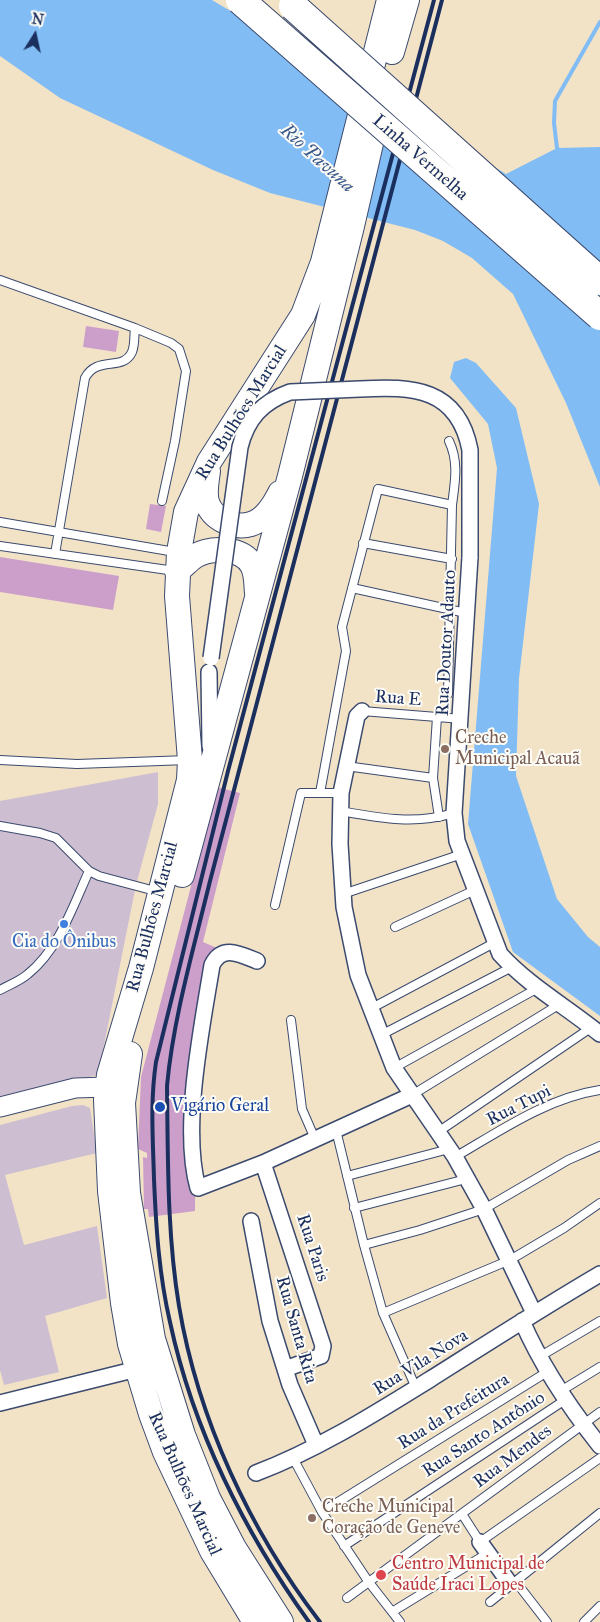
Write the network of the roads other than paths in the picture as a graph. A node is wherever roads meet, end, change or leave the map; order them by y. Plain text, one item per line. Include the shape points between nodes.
1 (240, 0) edge
2 (389, 0) edge
3 (407, 0) edge
4 (293, 6) dead end
5 (380, 70) junction
6 (342, 223) junction
7 (0, 280) edge
8 (600, 281) edge
9 (600, 316) edge
10 (135, 328) junction
11 (449, 441) dead end
12 (209, 462) junction
13 (290, 476) junction
14 (162, 501) dead end
15 (452, 505) junction
16 (0, 522) edge
17 (59, 533) junction
18 (363, 544) junction
19 (0, 546) edge
20 (55, 554) junction
21 (452, 559) junction
22 (178, 562) junction
23 (352, 588) junction
24 (258, 597) junction
25 (450, 609) junction
26 (466, 613) junction
27 (210, 665) junction
28 (448, 694) dead end
29 (362, 711) joint
30 (438, 717) junction
31 (462, 719) junction
32 (189, 749) junction
33 (0, 760) edge
34 (346, 766) junction
35 (210, 775) junction
36 (433, 778) junction
37 (320, 793) junction
38 (341, 793) junction
39 (340, 811) junction
40 (454, 813) junction
41 (440, 817) junction
42 (0, 826) edge
43 (462, 854) junction
44 (176, 867) junction
45 (89, 870) junction
46 (475, 890) junction
47 (161, 893) junction
48 (343, 894) junction
49 (275, 905) dead end
50 (395, 927) dead end
51 (494, 943) junction
52 (257, 961) dead end
53 (512, 968) junction
54 (538, 988) junction
55 (0, 990) edge
56 (560, 1004) junction
57 (370, 1009) junction
58 (291, 1020) dead end
59 (596, 1031) edge
60 (381, 1035) junction
61 (394, 1068) junction
62 (107, 1087) junction
63 (600, 1090) edge
64 (412, 1095) junction
65 (0, 1108) edge
66 (336, 1130) junction
67 (438, 1132) junction
68 (315, 1139) junction
69 (600, 1146) edge
70 (452, 1153) junction
71 (264, 1163) junction
72 (347, 1176) junction
73 (466, 1178) junction
74 (600, 1203) edge
75 (354, 1208) junction
76 (484, 1209) junction
77 (252, 1221) dead end
78 (364, 1246) junction
79 (510, 1260) junction
80 (600, 1274) edge
81 (383, 1313) junction
82 (528, 1317) junction
83 (600, 1321) edge
84 (538, 1358) junction
85 (600, 1366) edge
86 (137, 1369) junction
87 (285, 1369) junction
88 (547, 1372) junction
89 (416, 1388) junction
90 (562, 1396) junction
91 (0, 1403) edge
92 (600, 1412) edge
93 (582, 1424) junction
94 (316, 1445) junction
95 (600, 1446) edge
96 (293, 1458) junction
97 (600, 1458) edge
98 (256, 1473) dead end
99 (322, 1512) junction
100 (600, 1513) edge
101 (462, 1514) junction
102 (344, 1546) junction
103 (484, 1547) junction
104 (368, 1581) junction
105 (512, 1582) junction
106 (347, 1598) dead end
107 (490, 1602) dead end
108 (600, 1606) edge
109 (392, 1612) junction
110 (278, 1621) edge
111 (255, 1622) edge
112 (400, 1622) edge
113 (547, 1622) edge
114 (584, 1622) edge

1 - 9 highway, Linha Vermelha, bridge
2 - 5 main road
3 - 5 main road
4 - 8 highway, Linha Vermelha, bridge
5 - 6 main road, bridge
6 - 12 main road, Rua Bulhões Marcial via 303,315
6 - 13 main road, Rua Bulhões Marcial
7 - 10 lane
10 - 14 lane via 179,349 186,371
10 - 17 lane via 130,356 120,362 90,369 86,378
11 - 15 lane via 455,454 456,469
12 - 13 main road via 206,484 209,507 222,520 236,524 251,524 260,519 271,509
12 - 22 main road, Rua Bulhões Marcial via 186,512
13 - 24 main road, Rua Bulhões Marcial
15 - 18 lane via 378,489
15 - 21 lane
16 - 17 lane
17 - 20 lane
17 - 22 lane
18 - 21 lane
18 - 23 lane
19 - 20 lane
20 - 22 lane
21 - 25 lane
22 - 24 main road via 210,550 237,553 252,566
22 - 32 main road, Rua Bulhões Marcial via 177,596
23 - 25 lane
23 - 37 lane via 342,627 346,651
24 - 35 main road, Rua Bulhões Marcial
25 - 26 lane
25 - 28 lane
26 - 27 street, Rua Doutor Adauto, bridge via 470,557 470,450 462,422 438,398 421,390 290,392 258,410 250,420 240,447
26 - 31 street, Rua Doutor Adauto
27 - 32 street
27 - 35 street
29 - 30 lane, Rua E
29 - 34 street via 357,716
30 - 31 lane, Rua E
30 - 36 lane
31 - 40 street, Rua Doutor Adauto
32 - 33 lane via 77,764
32 - 44 main road, Rua Bulhões Marcial via 189,780
34 - 36 lane
34 - 38 street
35 - 44 main road, Rua Bulhões Marcial
36 - 41 lane
37 - 38 lane
37 - 49 lane via 304,792 300,795
38 - 39 street
39 - 41 lane via 391,820 433,820
39 - 48 street
40 - 41 lane
40 - 43 street, Rua Doutor Adauto
42 - 45 lane via 56,838
43 - 46 street, Rua Doutor Adauto
43 - 48 lane
44 - 47 main road, Rua Bulhões Marcial
44 - 110 main road, Rua Bulhões Marcial via 125,1075 123,1120 130,1210 153,1339 183,1435 208,1498
45 - 47 lane via 99,876
45 - 55 lane via 62,932 45,956 27,975
46 - 50 lane
46 - 51 street, Rua Doutor Adauto
47 - 62 main road, Rua Bulhões Marcial via 119,1034
48 - 57 street via 358,975
51 - 53 street, Rua Doutor Adauto
51 - 57 lane
52 - 71 street via 224,953 216,957 212,965 196,1086 194,1174 198,1188
53 - 54 street, Rua Doutor Adauto
53 - 60 lane
54 - 56 street, Rua Doutor Adauto
54 - 61 lane
56 - 59 street, Rua Doutor Adauto
56 - 64 lane
57 - 60 street
58 - 68 lane via 302,1109
59 - 67 lane
60 - 61 street
61 - 64 street
62 - 65 street via 75,1088
62 - 86 main road, Rua Bulhões Marcial via 110,1191 123,1303
63 - 70 lane, Rua Tupi via 559,1101
64 - 66 street
64 - 67 street
66 - 68 street
66 - 72 lane
67 - 70 street
68 - 71 street
69 - 76 lane via 568,1160
70 - 72 lane, Rua Tupi
70 - 73 street
71 - 87 street, Rua Paris via 323,1346 321,1356
72 - 75 lane
73 - 75 lane
73 - 76 street
74 - 79 lane
75 - 78 lane
76 - 78 lane
76 - 79 street
77 - 87 street, Rua Santa Rita via 270,1321
78 - 81 lane
79 - 81 lane
79 - 82 street
80 - 82 street, Rua Vila Nova
81 - 89 lane
82 - 84 street
82 - 89 street, Rua Vila Nova
83 - 84 lane
84 - 88 street
85 - 90 lane, Rua Santo Antônio
86 - 91 street
86 - 111 main road, Rua Bulhões Marcial via 165,1452 212,1551
87 - 94 street, Rua Santa Rita
88 - 90 street
88 - 99 lane, Rua da Prefeitura
89 - 94 street, Rua Vila Nova via 393,1404
90 - 93 street
90 - 102 lane, Rua Santo Antônio
92 - 93 lane, Rua Mendes
93 - 95 street
93 - 101 lane, Rua Mendes
94 - 96 street, Rua Vila Nova
96 - 98 street, Rua Vila Nova
96 - 99 lane
97 - 103 lane
99 - 102 lane
100 - 105 lane
101 - 103 lane
101 - 104 lane, Rua Mendes
102 - 104 lane
103 - 105 street
103 - 109 lane
104 - 106 lane, Rua Mendes
104 - 109 lane
105 - 107 lane
105 - 113 lane
108 - 114 lane
109 - 112 lane

